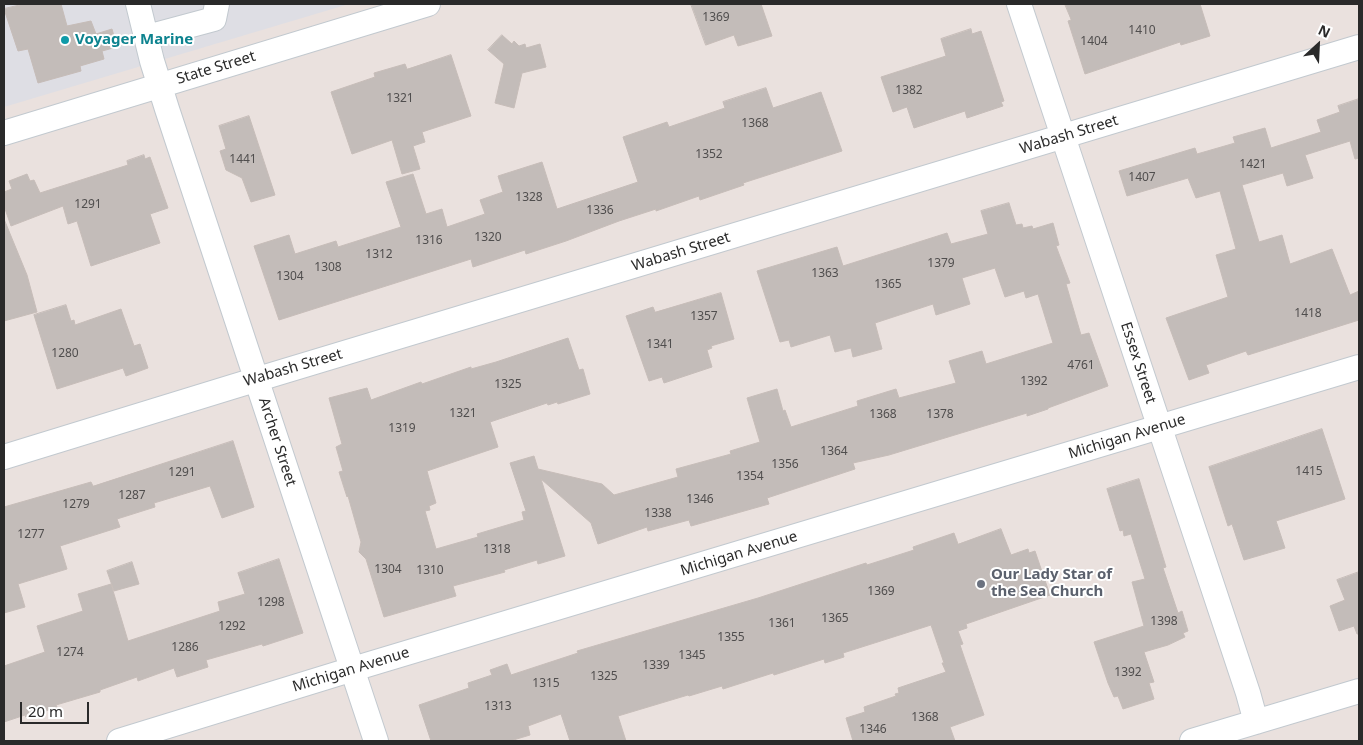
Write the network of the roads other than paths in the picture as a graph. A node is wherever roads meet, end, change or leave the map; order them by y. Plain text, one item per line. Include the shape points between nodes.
1 (138, 4) edge
2 (217, 4) edge
3 (428, 4) edge
4 (1019, 4) edge
5 (147, 37) junction
6 (1359, 47) edge
7 (159, 85) junction
8 (4, 133) edge
9 (1064, 136) junction
10 (1359, 367) edge
11 (256, 379) junction
12 (1159, 427) junction
13 (4, 457) edge
14 (353, 669) junction
15 (1359, 690) edge
16 (1256, 722) junction
17 (118, 741) edge
18 (376, 741) edge
19 (1192, 741) edge

1 - 5 street, Archer Street
2 - 5 street via 214,18
3 - 7 street, State Street
4 - 9 street, Essex Street
5 - 7 street, Archer Street
6 - 9 street, Wabash Street
7 - 8 street, State Street
7 - 11 street, Archer Street
9 - 11 street, Wabash Street
9 - 12 street, Essex Street
10 - 12 street, Michigan Avenue
11 - 13 street, Wabash Street
11 - 14 street, Archer Street
12 - 14 street, Michigan Avenue
12 - 16 street, Essex Street
14 - 17 street, Michigan Avenue
14 - 18 street, Archer Street
15 - 16 street
16 - 19 street

